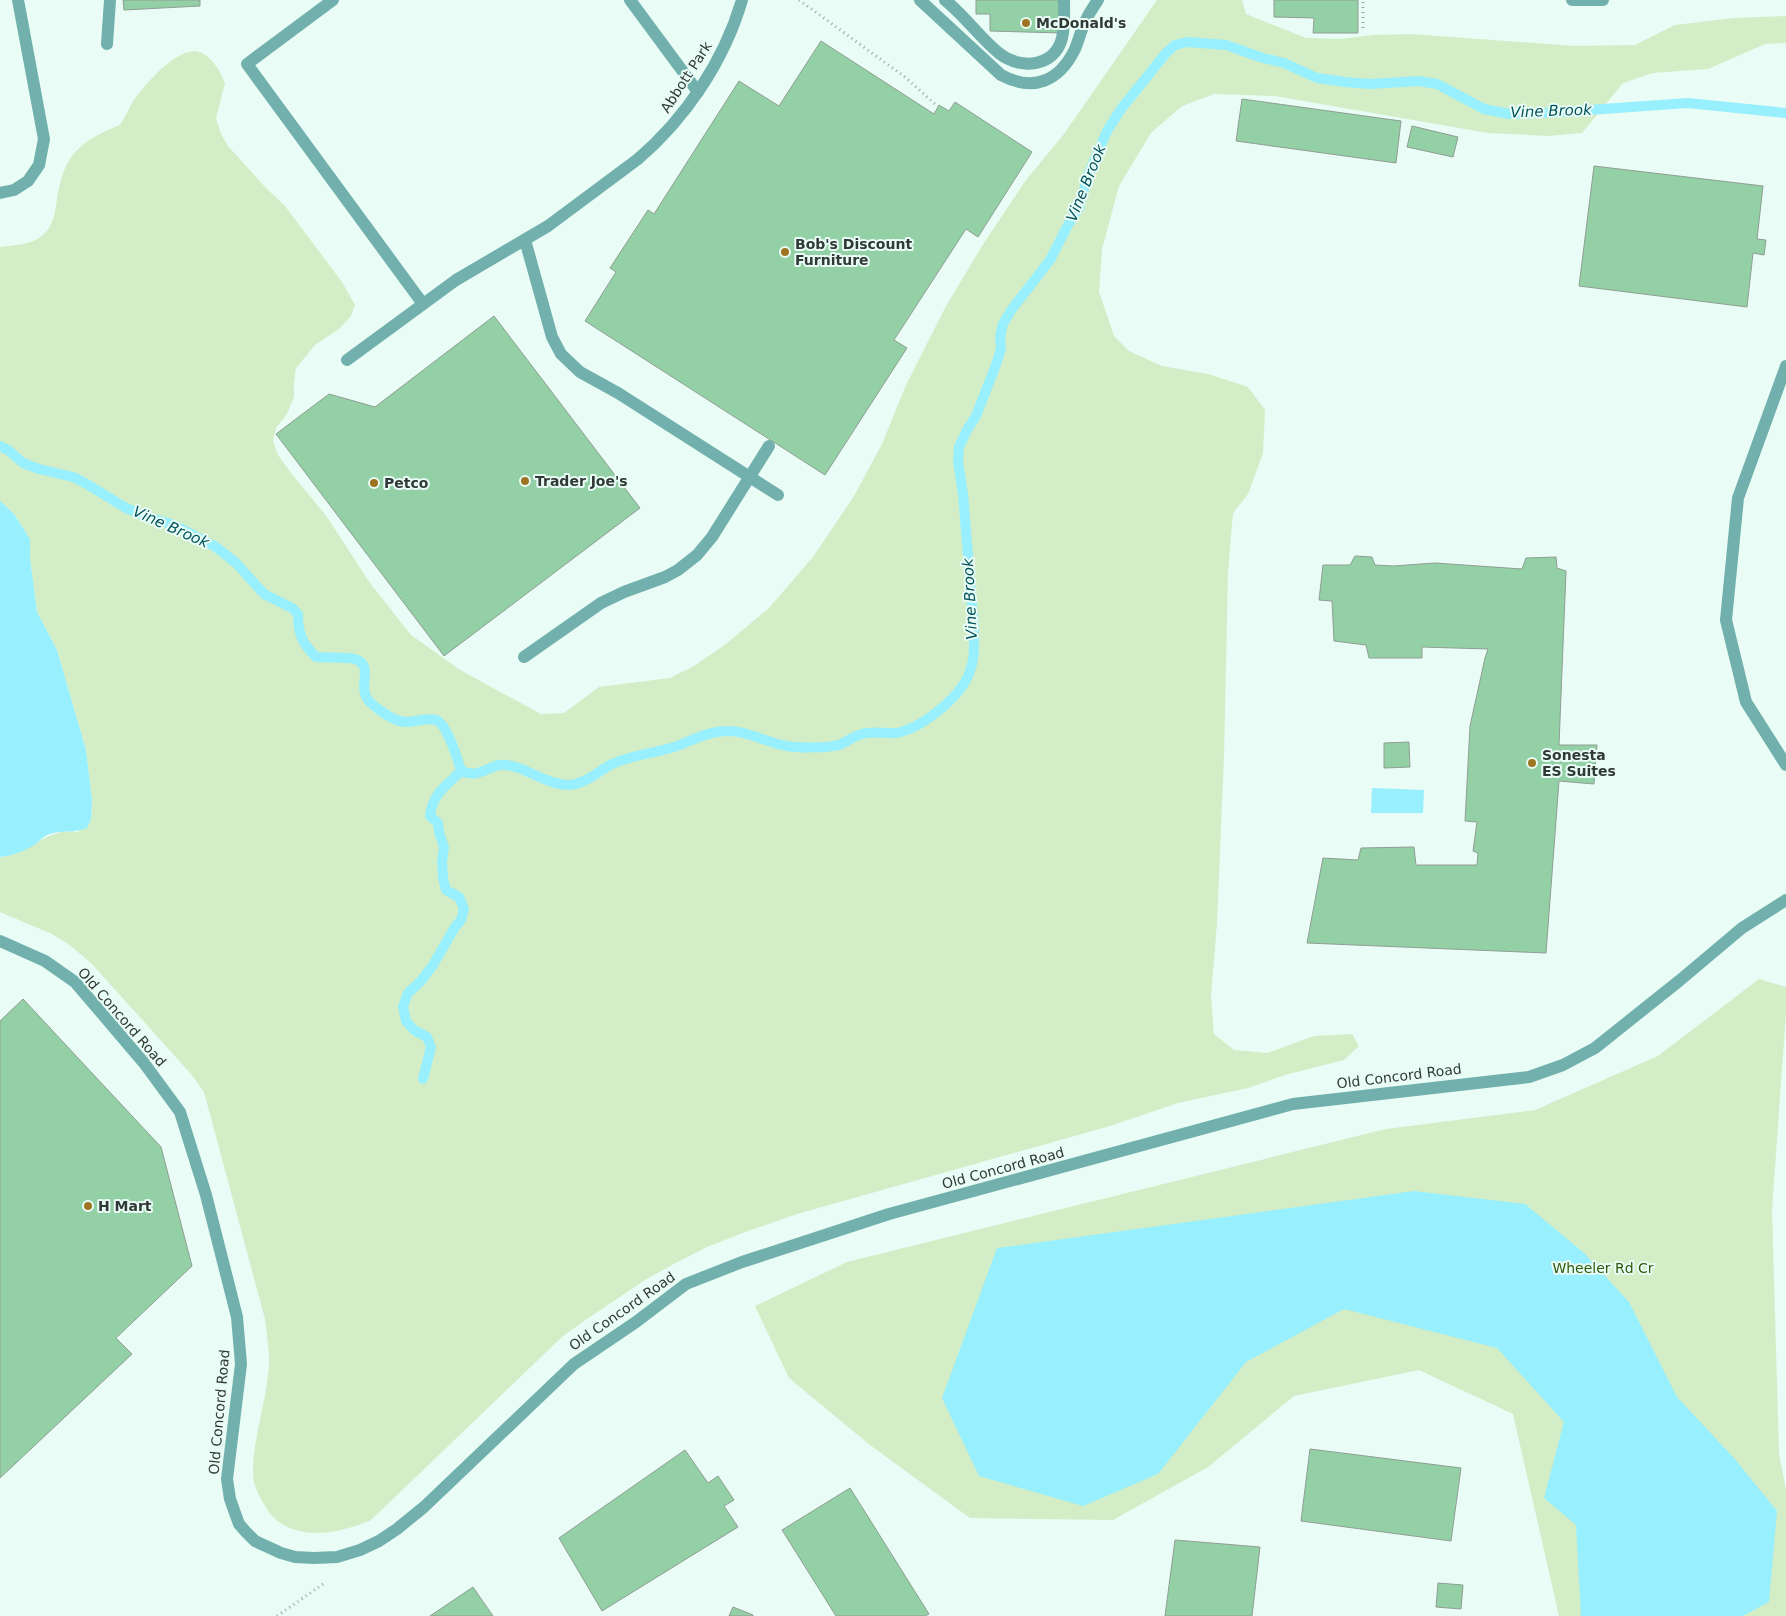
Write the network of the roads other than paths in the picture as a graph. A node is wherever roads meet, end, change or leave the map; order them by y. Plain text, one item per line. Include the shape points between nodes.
1 (18, 0) edge
2 (110, 0) edge
3 (333, 0) edge
4 (630, 0) edge
5 (742, 0) edge
6 (920, 0) edge
7 (945, 0) edge
8 (1064, 0) edge
9 (1098, 0) edge
10 (1572, 0) edge
11 (1603, 0) edge
12 (107, 44) dead end
13 (698, 92) junction
14 (0, 193) edge
15 (525, 240) junction
16 (423, 304) junction
17 (347, 360) dead end
18 (1786, 366) edge
19 (769, 446) dead end
20 (749, 477) junction
21 (778, 495) dead end
22 (524, 657) dead end
23 (1786, 765) edge
24 (1786, 900) edge
25 (0, 941) edge

1 - 14 street via 44,139 39,165 28,181 14,190
2 - 12 street
3 - 16 street via 247,64
4 - 13 street
5 - 13 street, Abbott Park via 726,44
6 - 9 street via 1001,75 1024,83 1048,80 1064,67
7 - 8 street via 999,53 1015,62 1034,64 1050,57 1062,40
10 - 11 street
13 - 15 street, Abbott Park via 666,134 638,159
15 - 16 street, Abbott Park via 456,280
15 - 20 street via 552,337 566,361
16 - 17 street, Abbott Park
18 - 23 street via 1738,498 1726,620 1746,702
19 - 20 street
20 - 21 street
20 - 22 street via 712,537 688,563 665,576 612,596
24 - 25 street, Old Concord Road via 1742,928 1595,1048 1563,1065 1530,1076 1293,1104 889,1214 750,1259 686,1284 574,1364 431,1501 397,1529 360,1550 337,1557 314,1558 295,1557 255,1541 240,1524 230,1499 227,1479 241,1364 237,1317 206,1195 180,1112 144,1063 75,982 45,961

